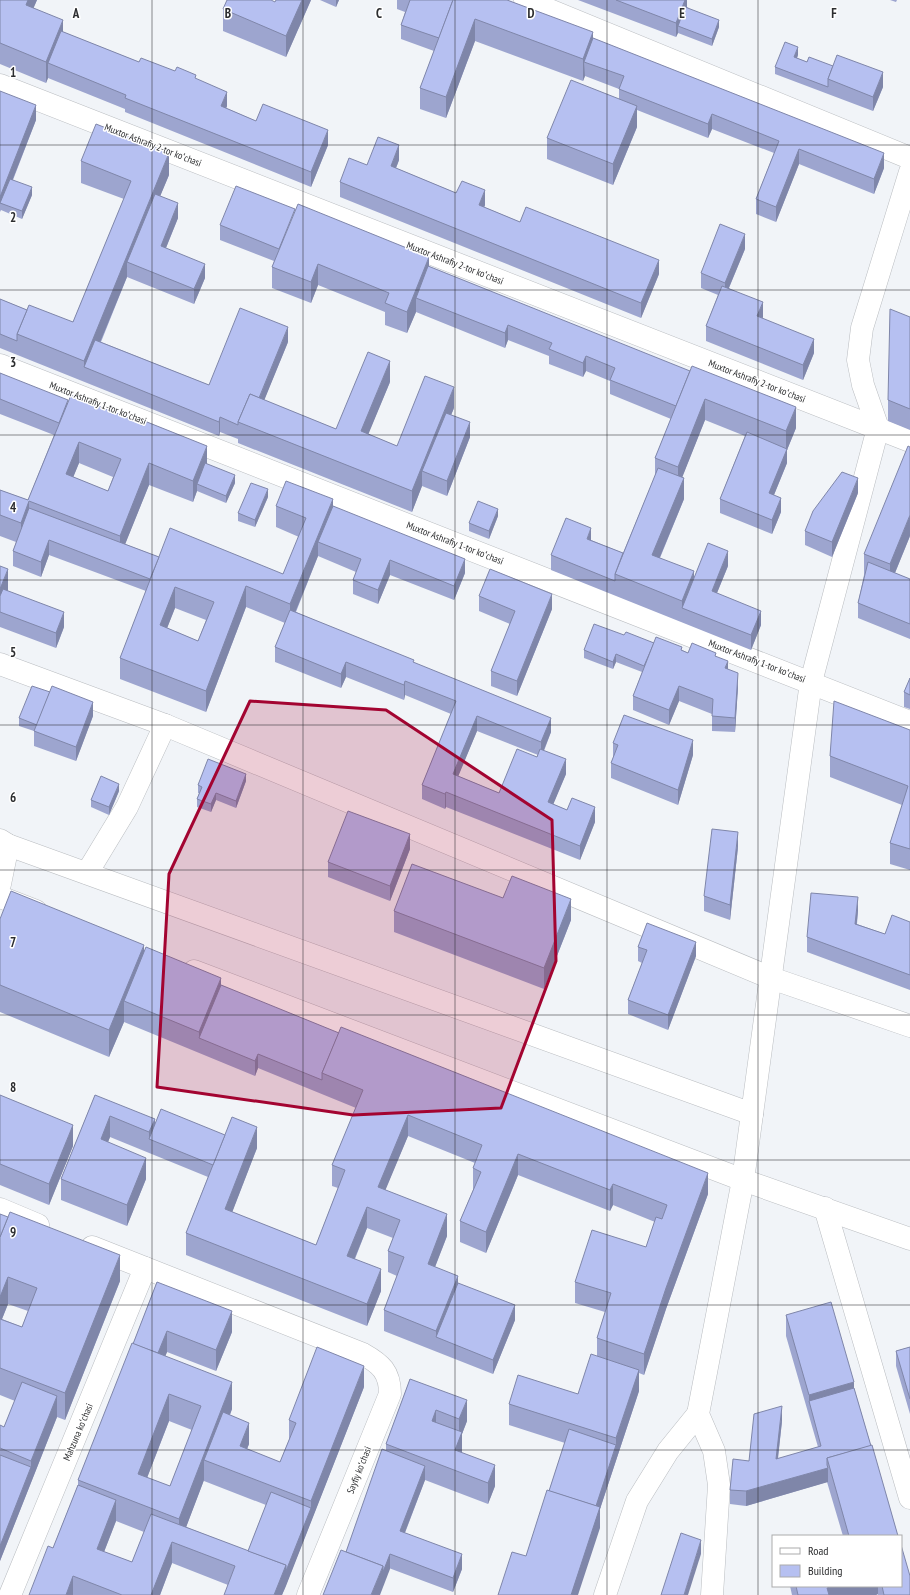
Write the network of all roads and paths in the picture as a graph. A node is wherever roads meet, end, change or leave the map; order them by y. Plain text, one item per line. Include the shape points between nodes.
1 (525, 0) edge
2 (0, 85) edge
3 (910, 158) edge
4 (910, 172) edge
5 (0, 365) edge
6 (878, 428) junction
7 (910, 441) edge
8 (0, 664) edge
9 (811, 682) junction
10 (910, 722) edge
11 (165, 725) junction
12 (4, 843) edge
13 (87, 873) junction
14 (0, 884) edge
15 (0, 897) edge
16 (52, 917) edge
17 (178, 965) edge
18 (771, 978) junction
19 (910, 1026) edge
20 (752, 1114) junction
21 (743, 1180) junction
22 (825, 1208) junction
23 (0, 1209) edge
24 (910, 1239) edge
25 (145, 1268) junction
26 (698, 1414) junction
27 (910, 1498) edge
28 (10, 1595) edge
29 (308, 1595) edge
30 (605, 1595) edge
31 (712, 1595) edge

1 - 3 street
2 - 6 street, Muxtor Ashrafiy 2-tor koʻchasi
4 - 6 street via 862,328 858,360 863,385
5 - 9 street, Muxtor Ashrafiy 1-tor koʻchasi
6 - 7 street, Muxtor Ashrafiy 2-tor koʻchasi
6 - 9 street
8 - 11 street
9 - 10 street, Muxtor Ashrafiy 1-tor koʻchasi
9 - 18 street
11 - 13 street via 127,807
11 - 18 street
12 - 13 street
12 - 14 street
13 - 20 street
15 - 16 street
17 - 21 street
18 - 19 street
18 - 20 street
20 - 21 street
21 - 22 street
21 - 26 street
22 - 24 street
22 - 27 street
23 - 25 street, Sayfiy koʻchasi
25 - 28 street, Mahzuna koʻchasi
25 - 29 street, Sayfiy koʻchasi via 364,1354 387,1372 390,1394
26 - 30 street via 668,1451 637,1501
26 - 31 street via 714,1451 719,1485

